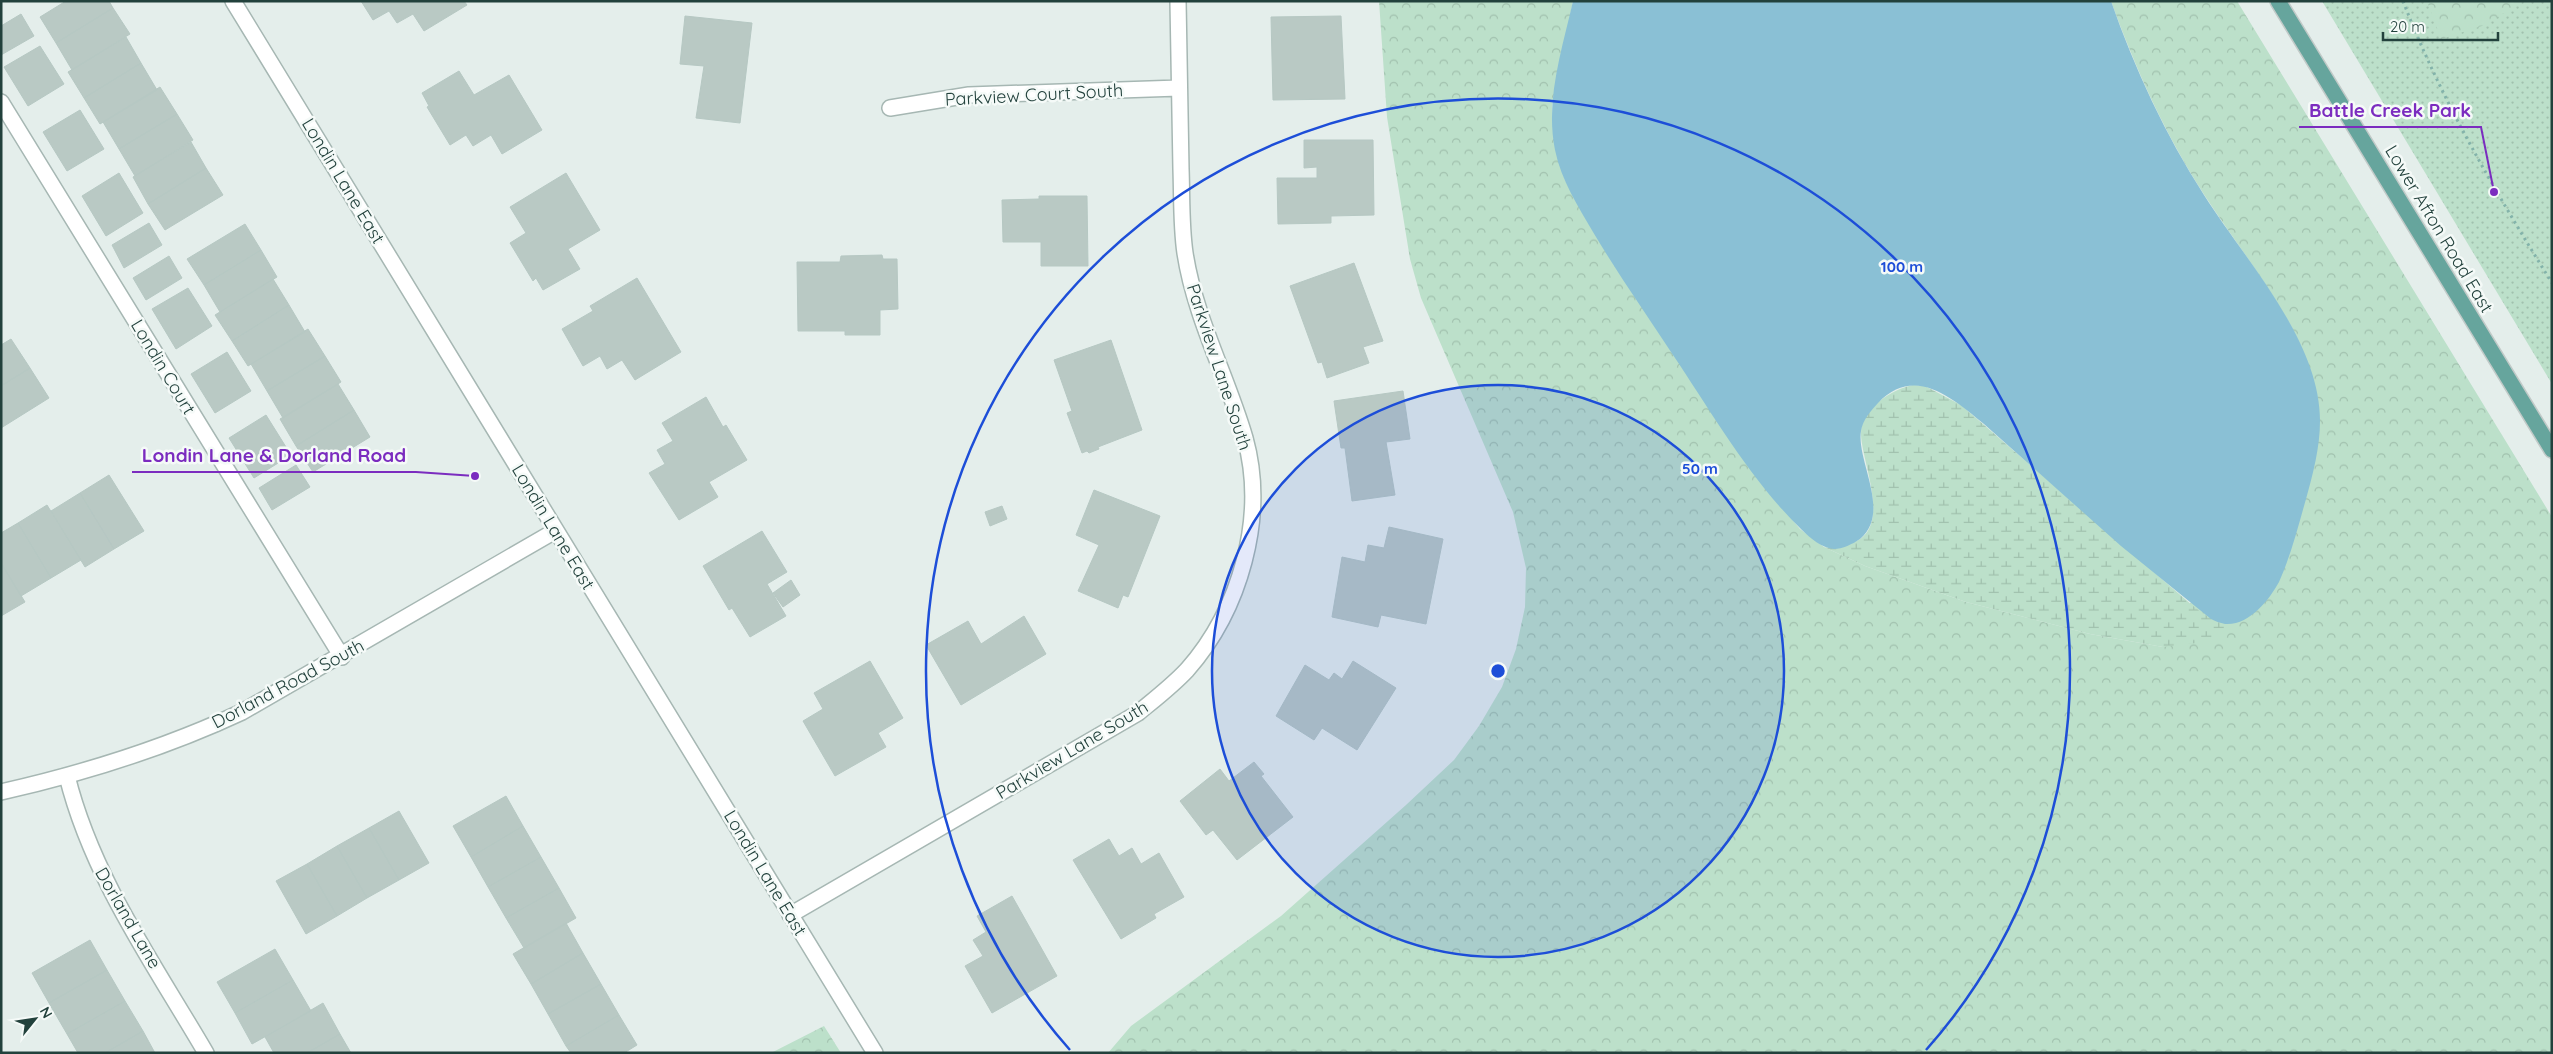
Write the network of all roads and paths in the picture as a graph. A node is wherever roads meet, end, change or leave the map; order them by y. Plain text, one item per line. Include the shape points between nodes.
1 (233, 1) edge
2 (1178, 1) edge
3 (2278, 1) edge
4 (2403, 1) edge
5 (1179, 88) junction
6 (1, 102) edge
7 (890, 108) dead end
8 (2552, 283) edge
9 (2552, 450) edge
10 (556, 531) junction
11 (342, 657) junction
12 (67, 776) junction
13 (1, 792) edge
14 (790, 915) junction
15 (206, 1053) edge
16 (875, 1053) edge

1 - 10 street, Londin Lane East
2 - 5 street, Parkview Lane South
3 - 9 main road, Lower Afton Road East
4 - 8 path via 2422,51 2496,192
5 - 7 street, Parkview Court South via 969,95
5 - 14 street, Parkview Lane South via 1184,237 1191,285 1239,419 1251,468 1248,541 1227,609 1186,670 1138,713
6 - 11 street, Londin Court
10 - 11 street, Dorland Road South
10 - 14 street, Londin Lane East
11 - 12 street, Dorland Road South via 207,728 145,752
12 - 13 street, Dorland Road South
12 - 15 street, Dorland Lane via 75,810 95,860
14 - 16 street, Londin Lane East

